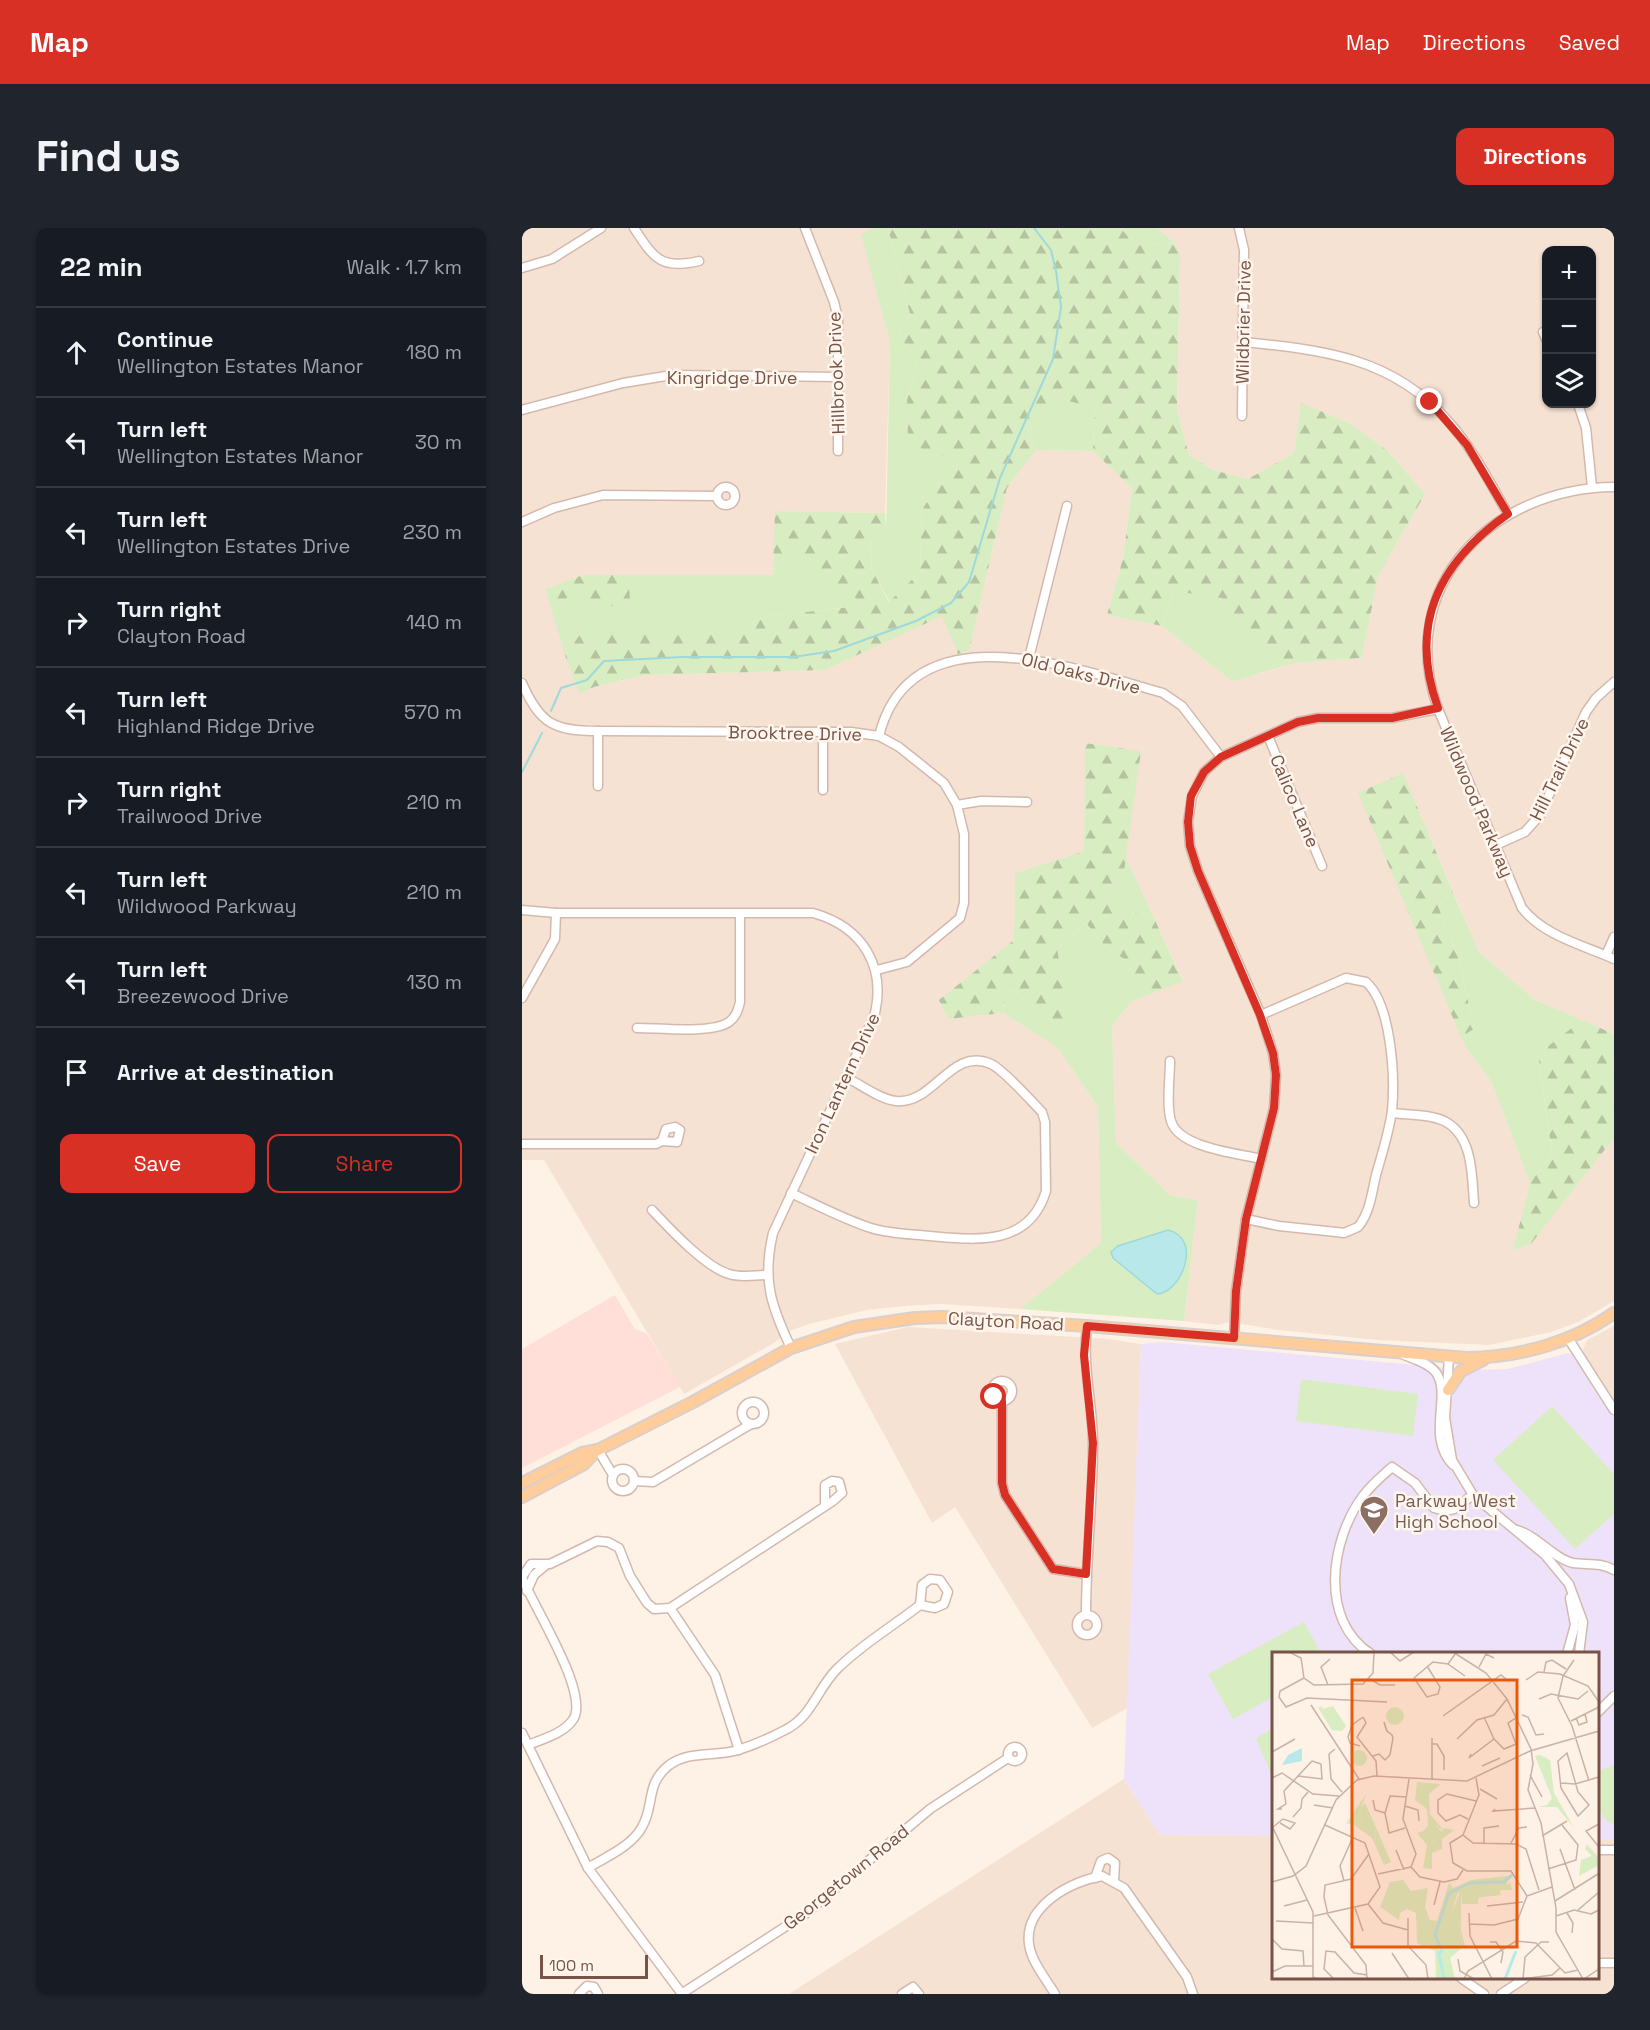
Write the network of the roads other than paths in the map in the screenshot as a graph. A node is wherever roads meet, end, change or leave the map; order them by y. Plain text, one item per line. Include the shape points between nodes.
1 (601, 228) edge
2 (634, 228) edge
3 (805, 228) edge
4 (1239, 228) edge
5 (699, 261) dead end
6 (522, 268) edge
7 (1243, 342) junction
8 (838, 377) junction
9 (1579, 408) edge
10 (522, 410) edge
11 (1242, 416) dead end
12 (838, 451) dead end
13 (1592, 487) junction
14 (1614, 487) edge
15 (717, 496) dead end
16 (1067, 506) dead end
17 (1508, 514) junction
18 (522, 522) edge
19 (1029, 657) junction
20 (1614, 682) edge
21 (522, 683) edge
22 (1438, 708) junction
23 (598, 731) junction
24 (823, 732) junction
25 (879, 736) junction
26 (1268, 736) junction
27 (1221, 757) junction
28 (598, 786) dead end
29 (823, 790) dead end
30 (1027, 801) dead end
31 (957, 805) junction
32 (1496, 845) junction
33 (1322, 867) dead end
34 (522, 910) edge
35 (556, 913) junction
36 (740, 914) junction
37 (1614, 937) edge
38 (1610, 957) edge
39 (877, 970) junction
40 (522, 998) edge
41 (1260, 1015) junction
42 (637, 1028) dead end
43 (1170, 1061) dead end
44 (846, 1077) junction
45 (1392, 1113) junction
46 (662, 1141) dead end
47 (522, 1144) edge
48 (1261, 1159) junction
49 (791, 1192) junction
50 (1474, 1203) dead end
51 (652, 1210) dead end
52 (1246, 1219) junction
53 (767, 1275) junction
54 (1614, 1313) edge
55 (1087, 1326) junction
56 (1234, 1338) junction
57 (1568, 1338) junction
58 (791, 1348) junction
59 (1401, 1353) junction
60 (1449, 1357) junction
61 (1489, 1358) junction
62 (1448, 1390) junction
63 (1002, 1401) dead end
64 (1614, 1410) edge
65 (751, 1424) dead end
66 (598, 1450) junction
67 (1456, 1469) junction
68 (613, 1475) junction
69 (634, 1481) junction
70 (522, 1483) edge
71 (1473, 1495) junction
72 (522, 1497) edge
73 (825, 1505) dead end
74 (1516, 1530) junction
75 (1614, 1570) edge
76 (1560, 1572) junction
77 (1086, 1574) junction
78 (920, 1605) dead end
79 (670, 1608) junction
80 (1086, 1613) dead end
81 (1370, 1652) edge
82 (1567, 1652) edge
83 (1579, 1652) edge
84 (1614, 1695) edge
85 (1599, 1711) edge
86 (522, 1733) edge
87 (525, 1747) edge
88 (739, 1750) junction
89 (1008, 1758) dead end
90 (588, 1868) junction
91 (1099, 1877) junction
92 (1114, 1881) junction
93 (1464, 1979) edge
94 (1522, 1979) edge
95 (579, 1994) edge
96 (598, 1994) edge
97 (682, 1994) edge
98 (902, 1994) edge
99 (919, 1994) edge
100 (1055, 1994) edge
101 (1193, 1994) edge
102 (1484, 1994) edge
103 (1501, 1994) edge

1 - 6 street via 552,259
2 - 5 street via 651,254 663,262 683,265
3 - 8 street, Hillbrook Drive via 836,309
4 - 7 street, Wildbrier Drive via 1244,250
7 - 11 street, Wildbrier Drive
7 - 17 street via 1328,352 1358,360 1410,386 1450,422
8 - 10 street, Kingridge Drive via 672,375 623,383
8 - 12 street, Hillbrook Drive
9 - 13 street via 1586,428
13 - 14 street, Wildwood Parkway
13 - 17 street, Wildwood Parkway via 1546,498
15 - 18 street via 603,495 554,508
16 - 19 street
17 - 22 street, Wildwood Parkway via 1461,554 1439,589 1426,647 1431,690
19 - 25 street, Old Oaks Drive via 1001,655 959,660 923,672 897,693
19 - 27 street, Old Oaks Drive via 1163,693 1182,706
20 - 32 street, Hill Trail Drive via 1586,711 1540,815 1525,832
21 - 23 street, Brooktree Drive via 530,701 548,723 560,729
22 - 26 street via 1392,718 1318,718 1298,722
22 - 32 street, Wildwood Parkway
23 - 24 street, Brooktree Drive
23 - 28 street
24 - 25 street, Brooktree Drive
24 - 29 street
25 - 31 street, Brooktree Drive via 944,783
26 - 27 street
26 - 33 street, Calico Lane
27 - 41 street via 1204,772 1191,796 1190,846
30 - 31 street
31 - 39 street, Brooktree Drive via 964,834 964,903 960,918 907,962
32 - 38 street, Wildwood Parkway via 1517,898 1529,916 1557,934
34 - 35 street
35 - 36 street
35 - 40 street via 555,939
36 - 39 street via 813,913 828,917 851,933
36 - 42 street via 740,1002 736,1015 715,1027
37 - 38 street
39 - 44 street, Iron Lantern Drive via 874,1017
41 - 45 street via 1346,978 1366,982 1376,995 1389,1044
41 - 48 street via 1276,1075 1274,1108
43 - 48 street via 1170,1119 1177,1132 1197,1144
44 - 49 street, Iron Lantern Drive
44 - 49 street via 898,1101 920,1096 954,1067 978,1061 992,1065 1042,1112 1046,1134 1043,1200 1033,1215 1012,1231 982,1240 880,1230
45 - 50 street via 1446,1122 1458,1132 1469,1158
45 - 52 street via 1369,1204 1358,1227 1344,1233
46 - 47 street
48 - 52 street
49 - 53 street, Iron Lantern Drive via 772,1233
51 - 53 street via 678,1237 720,1269 737,1276
52 - 56 street
53 - 58 street, Iron Lantern Drive via 769,1296
54 - 57 main road, Clayton Road
55 - 56 main road, Clayton Road
55 - 58 main road, Clayton Road via 915,1318 854,1327
55 - 77 street via 1084,1355 1093,1443
56 - 59 main road, Clayton Road
57 - 61 main road, Clayton Road
57 - 64 street
58 - 66 main road, Clayton Road
59 - 60 main road, Clayton Road
59 - 67 street via 1437,1374 1442,1445 1445,1457
60 - 61 main road, Clayton Road
60 - 62 street
61 - 62 main road via 1461,1371
62 - 67 street via 1446,1428
63 - 77 street via 1003,1490 1053,1569
65 - 69 street via 653,1482
66 - 68 street
66 - 70 main road, Clayton Road via 582,1453
66 - 72 main road, Clayton Road via 584,1464
67 - 71 street
68 - 69 street via 626,1470
68 - 69 street via 613,1485 621,1491 631,1488
71 - 74 street
71 - 81 street via 1454,1509 1434,1508 1415,1483 1392,1467 1362,1497 1339,1549 1336,1594 1339,1614 1349,1635
73 - 79 street
74 - 75 street via 1529,1534 1571,1563 1593,1563
74 - 76 street
76 - 82 street via 1575,1614
76 - 83 street via 1575,1596 1583,1622
77 - 80 street
78 - 88 street via 836,1670 797,1723
79 - 87 street via 654,1609 647,1603 618,1548 608,1542 597,1541 547,1564 531,1564 525,1569 522,1577 527,1591 576,1692 578,1710 572,1722 558,1733
79 - 88 street via 716,1675
84 - 85 street
86 - 87 street
87 - 90 street
88 - 90 street via 687,1757 669,1765 651,1788 641,1830
89 - 97 street, Georgetown Road via 924,1814 805,1914
90 - 97 street
91 - 92 street
91 - 92 street via 1101,1861 1108,1858 1115,1863
91 - 100 street via 1059,1894 1034,1918 1031,1950
92 - 101 street via 1124,1888 1180,1968
93 - 102 street
94 - 103 street
95 - 96 street via 587,1986
98 - 99 street via 913,1987

